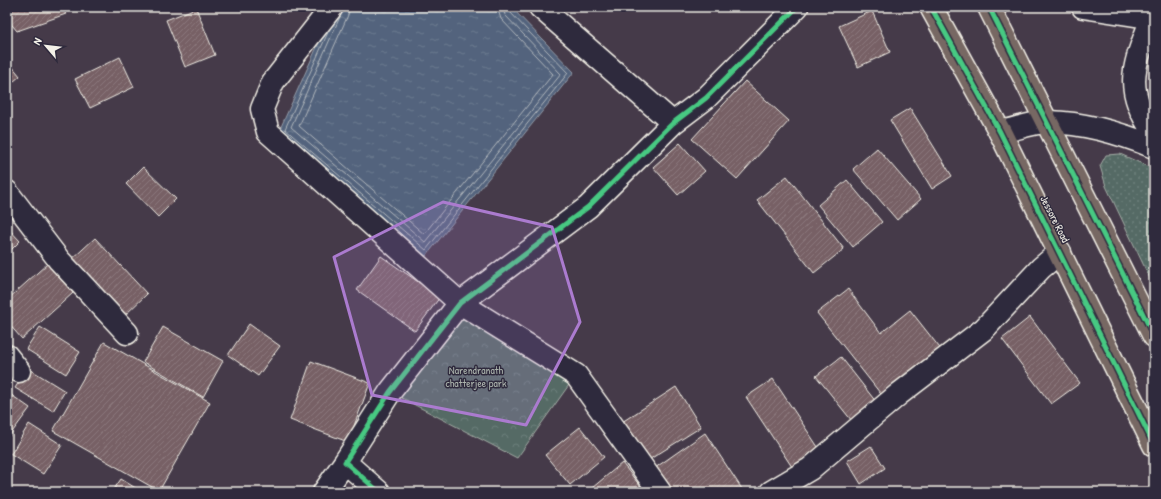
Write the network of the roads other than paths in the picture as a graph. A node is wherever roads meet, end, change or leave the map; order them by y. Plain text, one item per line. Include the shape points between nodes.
1 (332, 7) edge
2 (540, 7) edge
3 (797, 7) edge
4 (930, 7) edge
5 (990, 7) edge
6 (1083, 7) edge
7 (1153, 18) edge
8 (1048, 122) junction
9 (673, 123) junction
10 (1000, 132) junction
11 (1154, 133) edge
12 (1154, 147) edge
13 (7, 192) edge
14 (1060, 252) junction
15 (460, 303) junction
16 (127, 333) dead end
17 (1154, 336) edge
18 (1154, 445) edge
19 (344, 462) junction
20 (324, 492) edge
21 (379, 492) edge
22 (660, 492) edge
23 (771, 492) edge

1 - 15 street via 274,82 262,109 268,132
2 - 9 street
3 - 9 street via 706,98
4 - 10 main road, Jessore Road
5 - 8 main road
6 - 7 street
7 - 11 street via 1134,73 1134,95
8 - 10 street
8 - 12 street via 1096,127
8 - 17 main road
9 - 15 street via 588,207
10 - 14 main road, Jessore Road
13 - 16 street via 59,260
14 - 18 main road, Jessore Road
14 - 23 street via 1041,268 984,329 899,394 810,469
15 - 19 street via 390,392
15 - 22 street via 576,375
19 - 20 street
19 - 21 street

